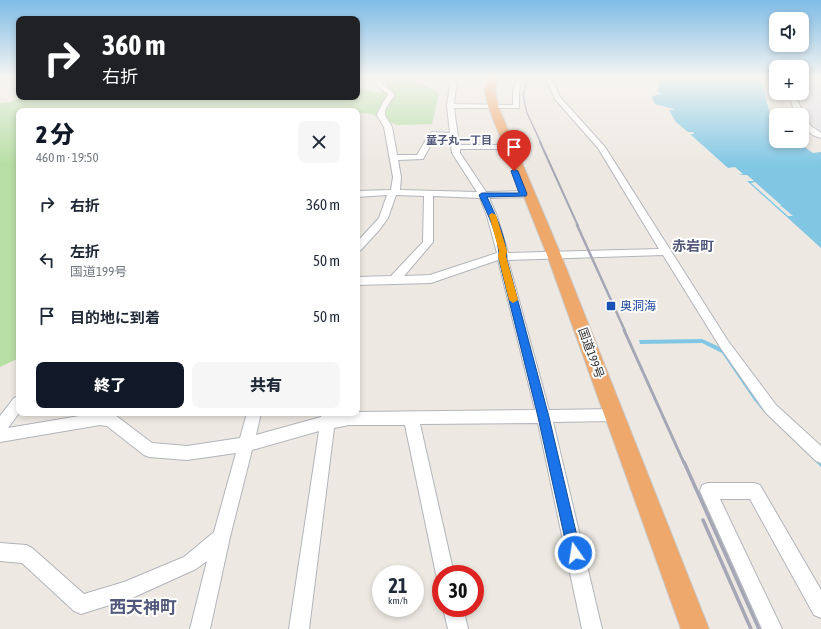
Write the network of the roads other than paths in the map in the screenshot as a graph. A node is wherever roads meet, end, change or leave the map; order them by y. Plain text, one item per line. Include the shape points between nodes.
1 (384, 106) edge
2 (450, 106) edge
3 (491, 106) edge
4 (500, 106) edge
5 (517, 106) edge
6 (565, 106) edge
7 (809, 129) edge
8 (453, 136) junction
9 (821, 136) edge
10 (455, 147) junction
11 (508, 147) junction
12 (393, 158) junction
13 (394, 192) junction
14 (429, 193) junction
15 (360, 194) edge
16 (527, 194) junction
17 (482, 195) junction
18 (360, 245) edge
19 (667, 252) junction
20 (550, 255) junction
21 (502, 256) junction
22 (395, 279) junction
23 (360, 281) edge
24 (16, 406) edge
25 (253, 416) edge
26 (609, 416) junction
27 (329, 417) edge
28 (544, 417) junction
29 (411, 419) junction
30 (0, 427) edge
31 (0, 435) edge
32 (247, 444) junction
33 (821, 456) edge
34 (221, 537) junction
35 (0, 552) edge
36 (443, 565) edge
37 (821, 608) edge
38 (455, 617) edge
39 (200, 629) edge
40 (299, 629) edge
41 (458, 629) edge
42 (592, 629) edge
43 (683, 629) edge
44 (695, 629) edge
45 (772, 629) edge

1 - 12 street via 381,115 388,128
2 - 8 street
3 - 11 highway, 国道199号
4 - 5 street
6 - 19 street via 601,147
7 - 9 street
8 - 10 street
8 - 12 street via 435,134 420,157
10 - 11 street
10 - 17 street via 461,164
11 - 16 highway, 国道199号
12 - 13 street via 397,177
13 - 14 street
13 - 15 street
13 - 18 street via 390,197 386,214
14 - 17 street
14 - 22 street via 428,242
16 - 17 street
16 - 20 highway, 国道199号
17 - 21 street via 492,216 503,251
19 - 20 street
19 - 33 street via 754,387 771,409
20 - 21 street
20 - 26 highway, 国道199号
21 - 22 street via 431,279
21 - 28 street
22 - 23 street
24 - 30 street
25 - 32 street
26 - 28 street
26 - 43 highway, 国道199号
26 - 44 highway, 国道199号
27 - 29 street
27 - 32 street
27 - 40 street
28 - 29 street
28 - 42 street
29 - 36 street
31 - 32 street via 100,419 110,420 149,450 187,453
32 - 34 street
34 - 35 street via 190,563 125,591 81,604 26,554
34 - 39 street
37 - 45 street via 754,491 708,491
38 - 41 street

